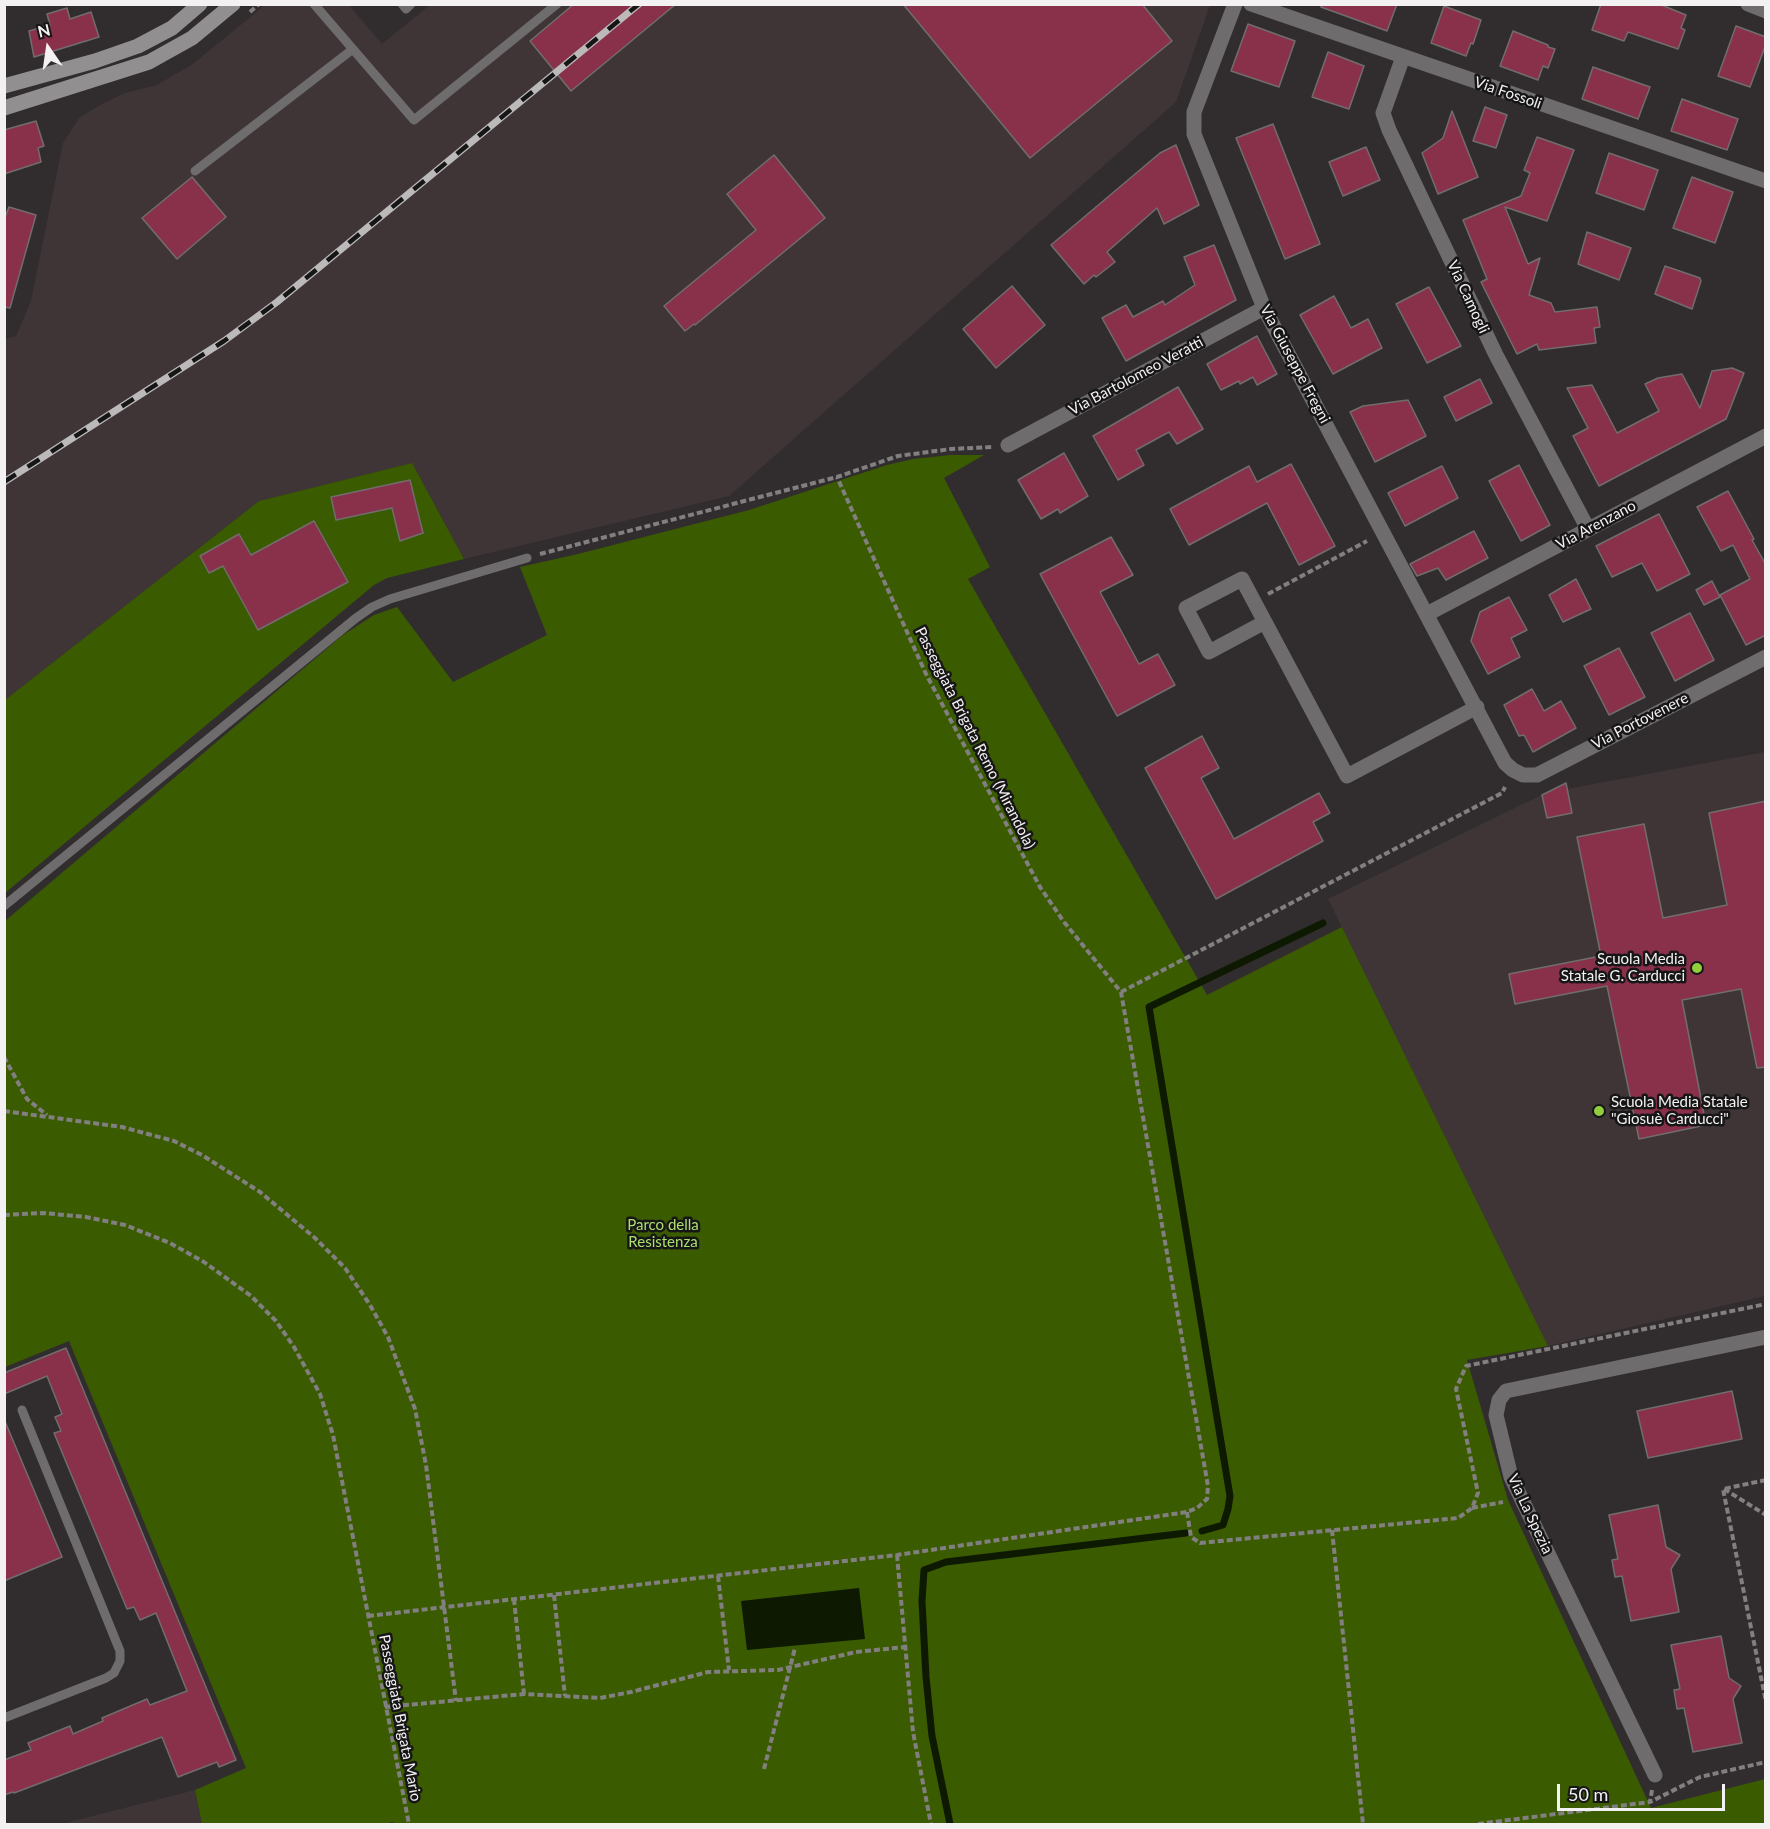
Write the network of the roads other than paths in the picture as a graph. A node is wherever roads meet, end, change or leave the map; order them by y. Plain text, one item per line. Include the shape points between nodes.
1 (200, 4) edge
2 (233, 4) edge
3 (314, 4) edge
4 (402, 4) edge
5 (411, 4) edge
6 (557, 4) edge
7 (1235, 4) edge
8 (1251, 4) edge
9 (1748, 4) edge
10 (1766, 11) edge
11 (353, 49) junction
12 (1403, 57) junction
13 (4, 86) edge
14 (4, 108) edge
15 (195, 171) dead end
16 (1766, 181) edge
17 (1264, 308) junction
18 (1766, 436) edge
19 (1008, 445) road end
20 (1588, 529) junction
21 (527, 558) road end
22 (1427, 614) junction
23 (1265, 622) junction
24 (1766, 657) edge
25 (1477, 707) junction
26 (1513, 770) joint
27 (4, 906) edge
28 (1766, 1337) edge
29 (22, 1410) dead end
30 (4, 1718) edge
31 (1655, 1775) road end

1 - 13 main road via 172,28 138,46
2 - 14 main road via 192,38 149,62
3 - 11 lane
4 - 5 lane via 406,9
6 - 11 lane via 414,120
7 - 17 street, Via Giuseppe Fregni via 1194,112 1194,134
8 - 12 street, Via Fossoli
9 - 10 street
11 - 15 lane
12 - 16 street, Via Fossoli
12 - 20 street, Via Camogli via 1383,113 1389,130 1496,355
17 - 19 street, Via Bartolomeo Veratti
17 - 22 street, Via Giuseppe Fregni
18 - 20 street, Via Arenzano
20 - 22 street, Via Arenzano
21 - 27 lane via 390,599 364,612
22 - 25 street, Via Giuseppe Fregni
23 - 23 street via 1242,579 1186,608 1209,652
23 - 25 street via 1347,776
24 - 26 street, Via Portovenere via 1537,775
25 - 26 street, Via Giuseppe Fregni via 1505,763
28 - 31 street, Via La Spezia via 1506,1391 1498,1400 1496,1415 1511,1477
29 - 30 lane via 120,1651 120,1661 106,1678

